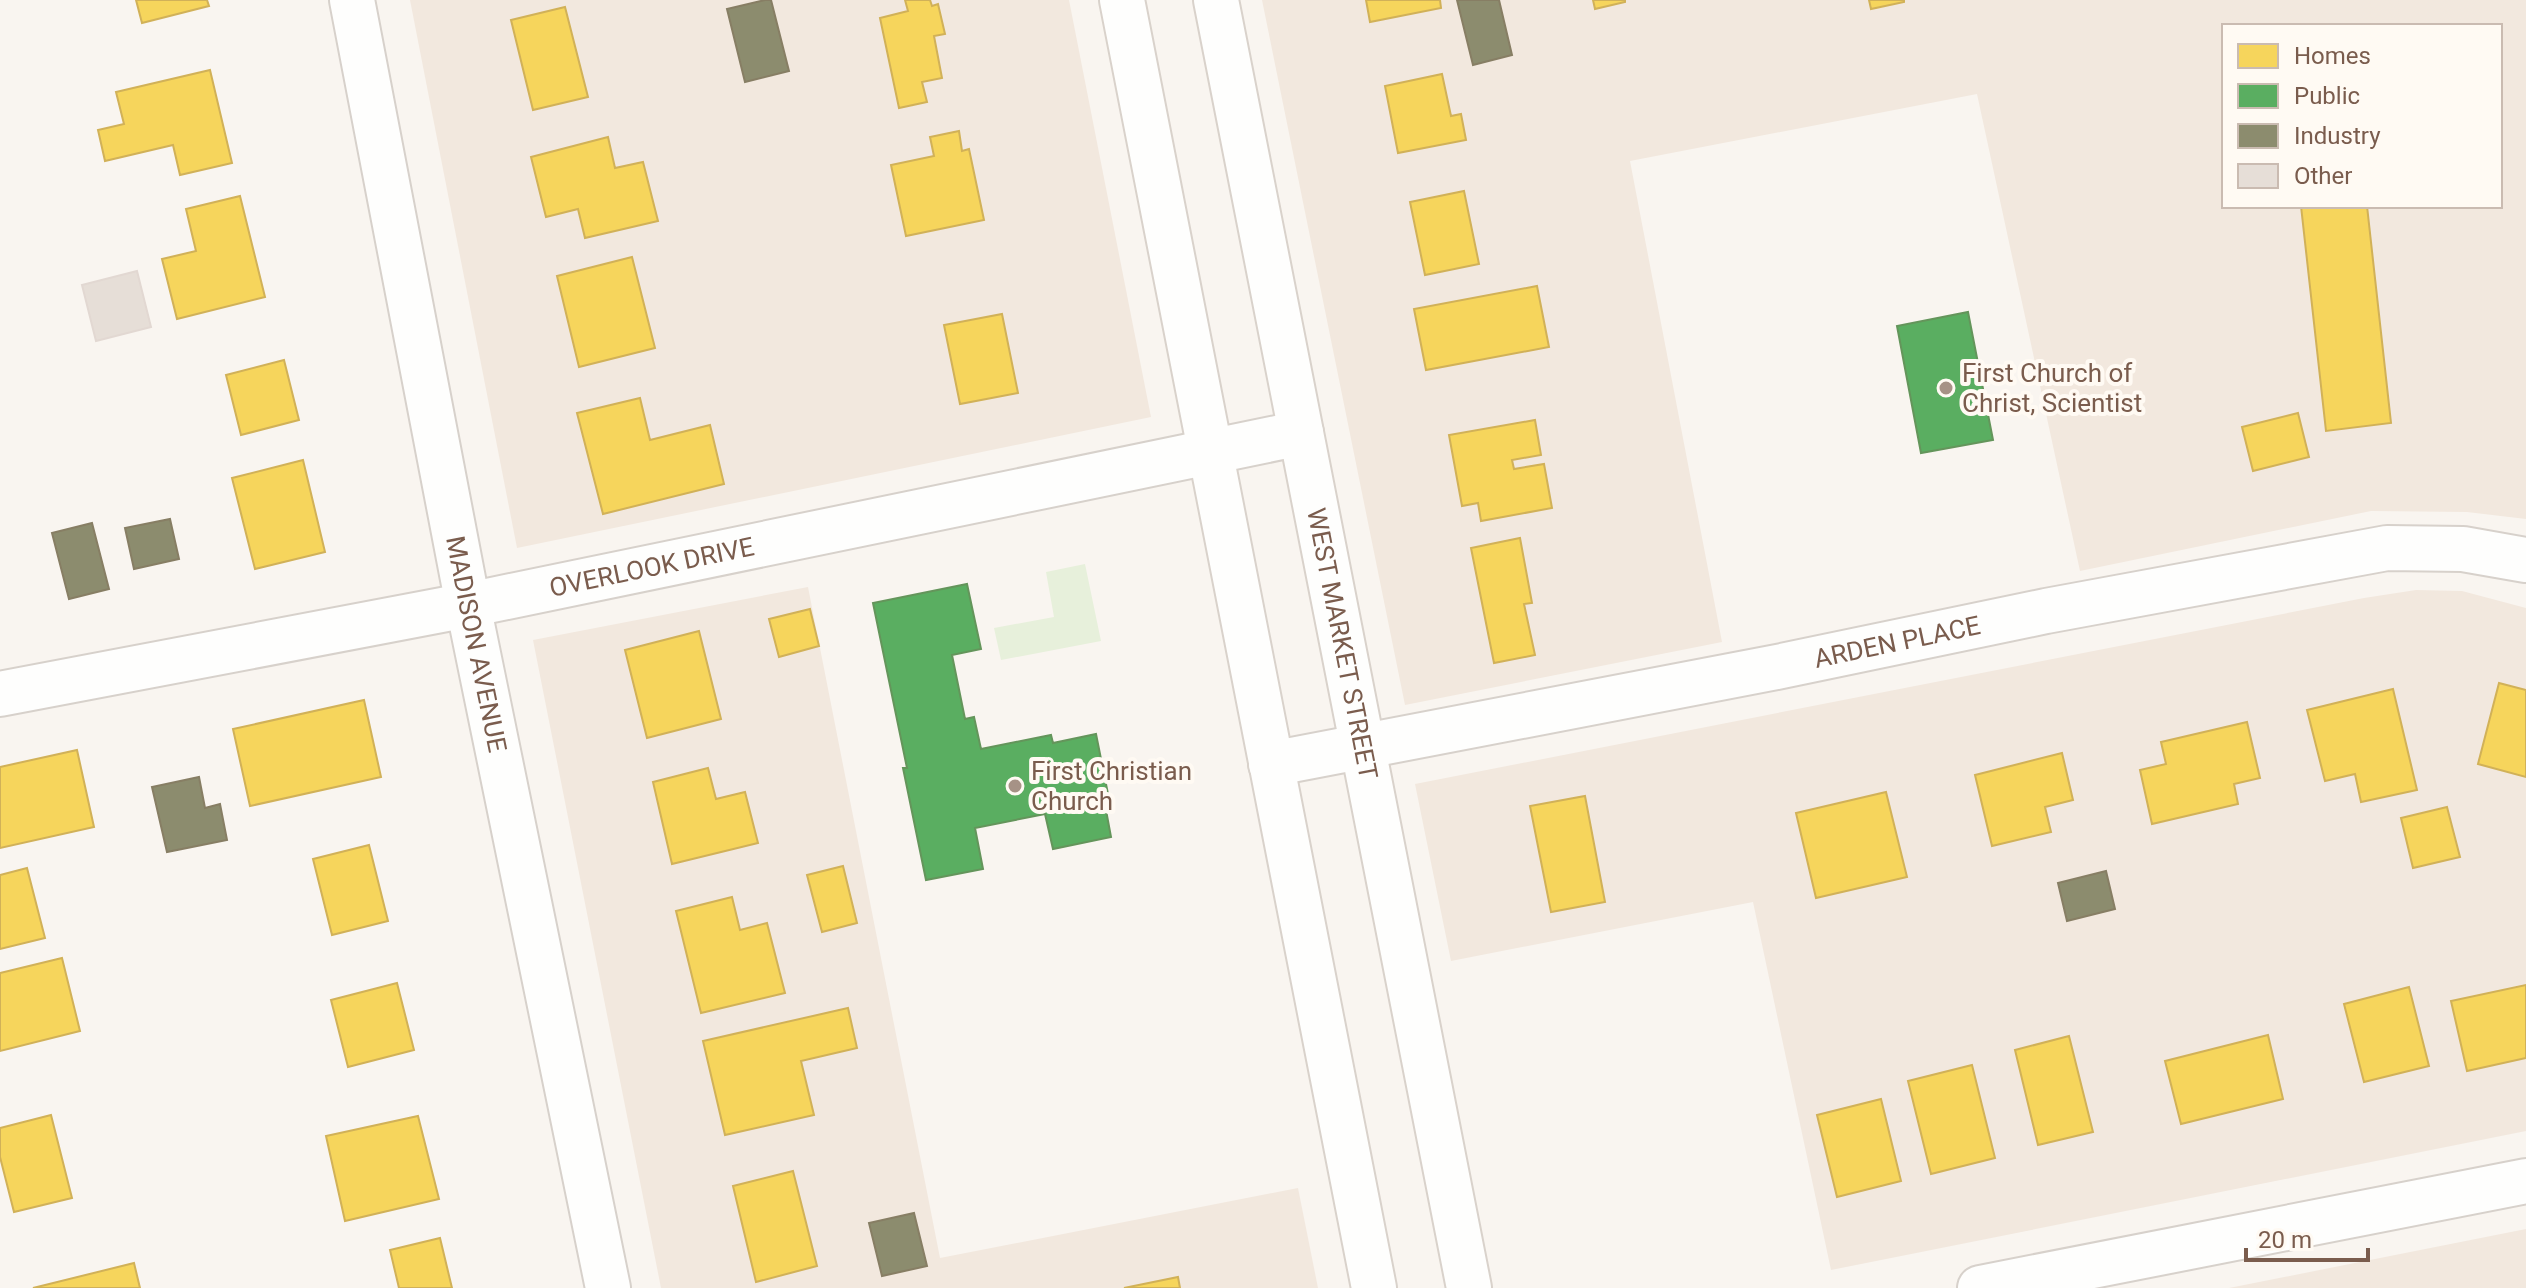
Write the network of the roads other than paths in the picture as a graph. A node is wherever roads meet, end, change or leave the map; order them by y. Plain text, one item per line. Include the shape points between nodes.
1 (352, 0) edge
2 (1122, 0) edge
3 (1216, 0) edge
4 (1301, 433) junction
5 (1211, 452) junction
6 (2526, 560) edge
7 (468, 605) junction
8 (0, 694) edge
9 (1362, 747) junction
10 (1271, 764) junction
11 (2526, 1181) edge
12 (608, 1288) edge
13 (1374, 1288) edge
14 (1469, 1288) edge
15 (1980, 1288) edge

1 - 7 street, MADISON AVENUE
2 - 5 street
3 - 4 street, WEST MARKET STREET
4 - 5 street, OVERLOOK DRIVE
4 - 9 street, WEST MARKET STREET
5 - 7 street, OVERLOOK DRIVE
5 - 10 street
6 - 9 street, ARDEN PLACE via 2463,549 2387,548
7 - 8 street, OVERLOOK DRIVE
7 - 12 street, MADISON AVENUE
9 - 10 street, ARDEN PLACE
9 - 14 street, WEST MARKET STREET
10 - 13 street
11 - 15 street

